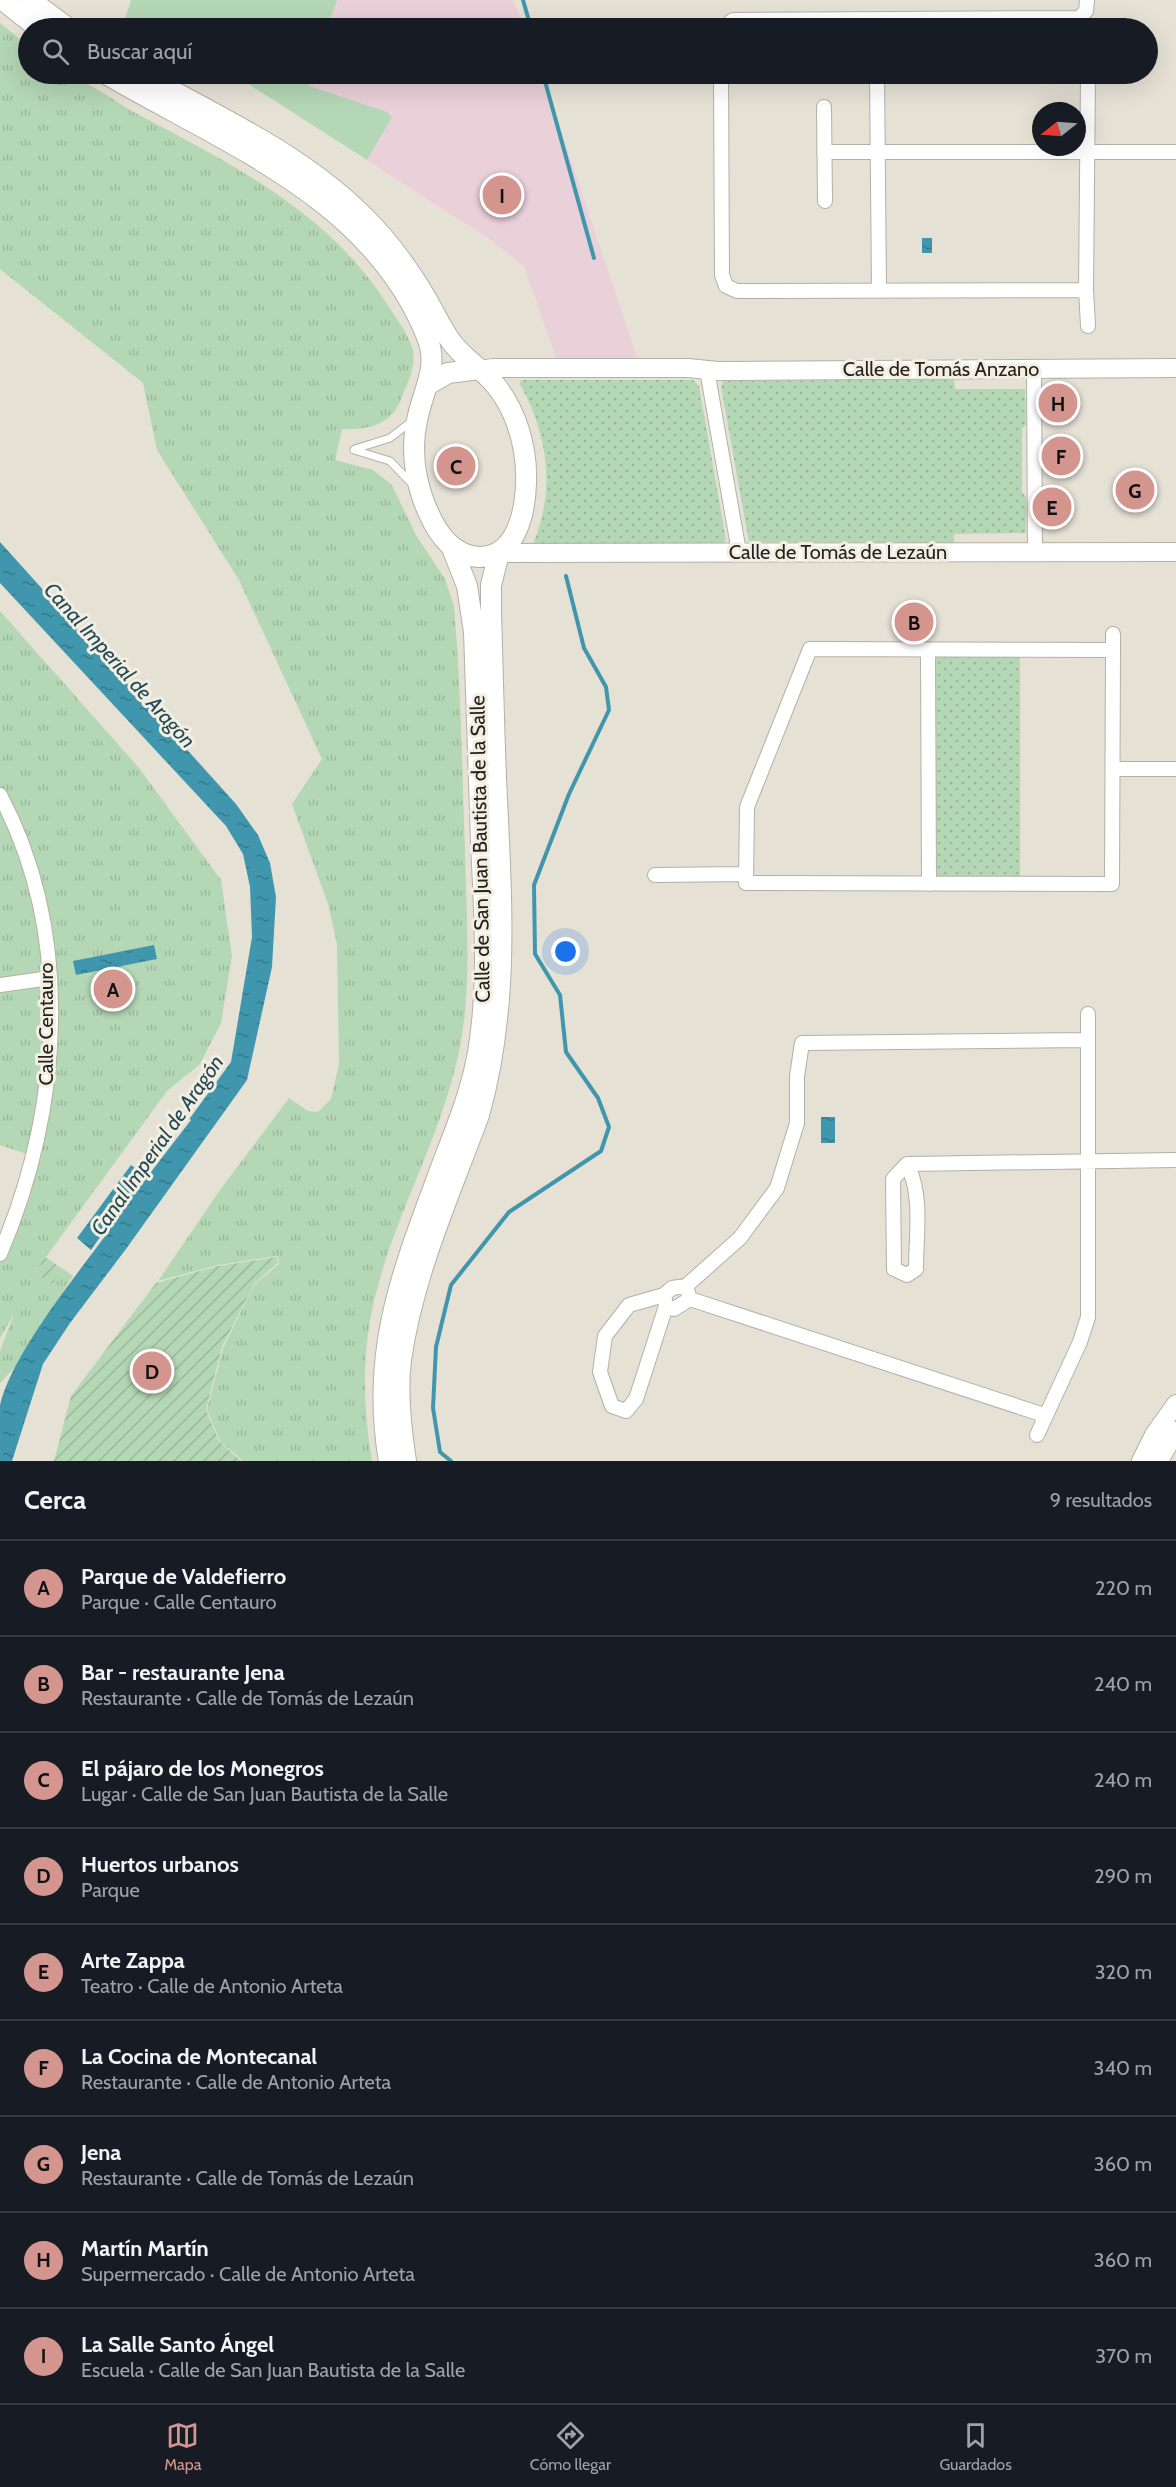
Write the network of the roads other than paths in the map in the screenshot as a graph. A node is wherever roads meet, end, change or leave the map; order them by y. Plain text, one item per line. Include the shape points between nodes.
1 (3, 0) edge
2 (30, 0) edge
3 (1087, 0) edge
4 (26, 18) edge
5 (54, 18) edge
6 (1084, 18) edge
7 (124, 84) edge
8 (159, 84) edge
9 (722, 84) edge
10 (877, 84) edge
11 (1088, 84) edge
12 (824, 107) dead end
13 (824, 152) junction
14 (877, 152) junction
15 (1176, 152) edge
16 (1088, 154) junction
17 (825, 201) dead end
18 (879, 290) junction
19 (1086, 290) junction
20 (1088, 326) dead end
21 (1176, 368) edge
22 (1034, 369) junction
23 (480, 370) junction
24 (707, 370) junction
25 (429, 384) junction
26 (418, 415) junction
27 (423, 499) junction
28 (452, 548) junction
29 (1035, 551) junction
30 (739, 552) junction
31 (1176, 552) edge
32 (500, 553) junction
33 (1113, 634) dead end
34 (928, 650) junction
35 (1113, 650) junction
36 (1113, 769) junction
37 (1176, 769) edge
38 (0, 795) edge
39 (745, 874) junction
40 (655, 875) dead end
41 (929, 884) junction
42 (50, 978) junction
43 (0, 986) edge
44 (1088, 1014) dead end
45 (1088, 1040) junction
46 (1176, 1160) edge
47 (1089, 1161) junction
48 (907, 1164) junction
49 (0, 1254) edge
50 (688, 1292) junction
51 (665, 1300) junction
52 (1176, 1404) edge
53 (1044, 1415) junction
54 (1176, 1431) edge
55 (1037, 1435) dead end
56 (389, 1461) edge
57 (406, 1461) edge
58 (1142, 1461) edge
59 (1160, 1461) edge

1 - 4 main road
2 - 5 main road
3 - 6 street
7 - 25 main road, Calle de San Juan Bautista de la Salle via 258,157 344,221 387,270 419,319 432,353
8 - 23 main road, Calle de San Juan Bautista de la Salle via 280,151 339,194 391,247 450,339
9 - 18 street via 722,275 726,286 736,291
10 - 14 street
11 - 16 street
12 - 13 street
13 - 14 street
13 - 17 street
14 - 16 street
14 - 18 street
15 - 16 street
16 - 19 street
18 - 19 street
19 - 20 street
21 - 22 street, Calle de Tomás Anzano
22 - 24 street, Calle de Tomás Anzano
22 - 29 street
23 - 24 street, Calle de Tomás Anzano
23 - 25 main road via 448,373
23 - 32 main road, Calle de San Juan Bautista de la Salle via 513,412 525,456 523,510 514,536
24 - 30 street
25 - 26 main road, Calle de San Juan Bautista de la Salle
26 - 27 main road, Calle de San Juan Bautista de la Salle via 414,454
26 - 27 lane via 390,438 354,450 390,461
27 - 28 main road, Calle de San Juan Bautista de la Salle via 436,528
28 - 32 main road via 477,557
28 - 56 main road, Calle de San Juan Bautista de la Salle via 467,586 474,632 485,932 483,1020 477,1060 462,1112 406,1260 393,1308 383,1383
29 - 30 street, Calle de Tomás de Lezaún
29 - 31 street, Calle de Tomás de Lezaún
30 - 32 street, Calle de Tomás de Lezaún
32 - 57 main road, Calle de San Juan Bautista de la Salle via 491,585 491,612 502,912 500,1014 479,1114 410,1312 401,1362
33 - 35 street
34 - 35 street
34 - 39 street via 810,649 747,807
34 - 41 street
35 - 36 street
36 - 37 street
36 - 41 street via 1112,884
38 - 42 street, Calle Centauro via 29,863 41,907
39 - 40 street
39 - 41 street via 746,883
42 - 43 street
42 - 49 street, Calle Centauro via 46,1096 32,1165
44 - 45 street
45 - 47 street
45 - 50 street via 802,1043 797,1123 777,1188 740,1238
46 - 47 street
47 - 48 street
47 - 53 street via 1088,1317
48 - 48 street via 893,1179 894,1269 907,1275 915,1269 917,1197 915,1180
50 - 51 street via 672,1288
50 - 53 street
51 - 51 street via 629,1305 605,1336 600,1372 612,1406 626,1411 636,1399
52 - 58 street via 1154,1435
53 - 55 street
54 - 59 street

